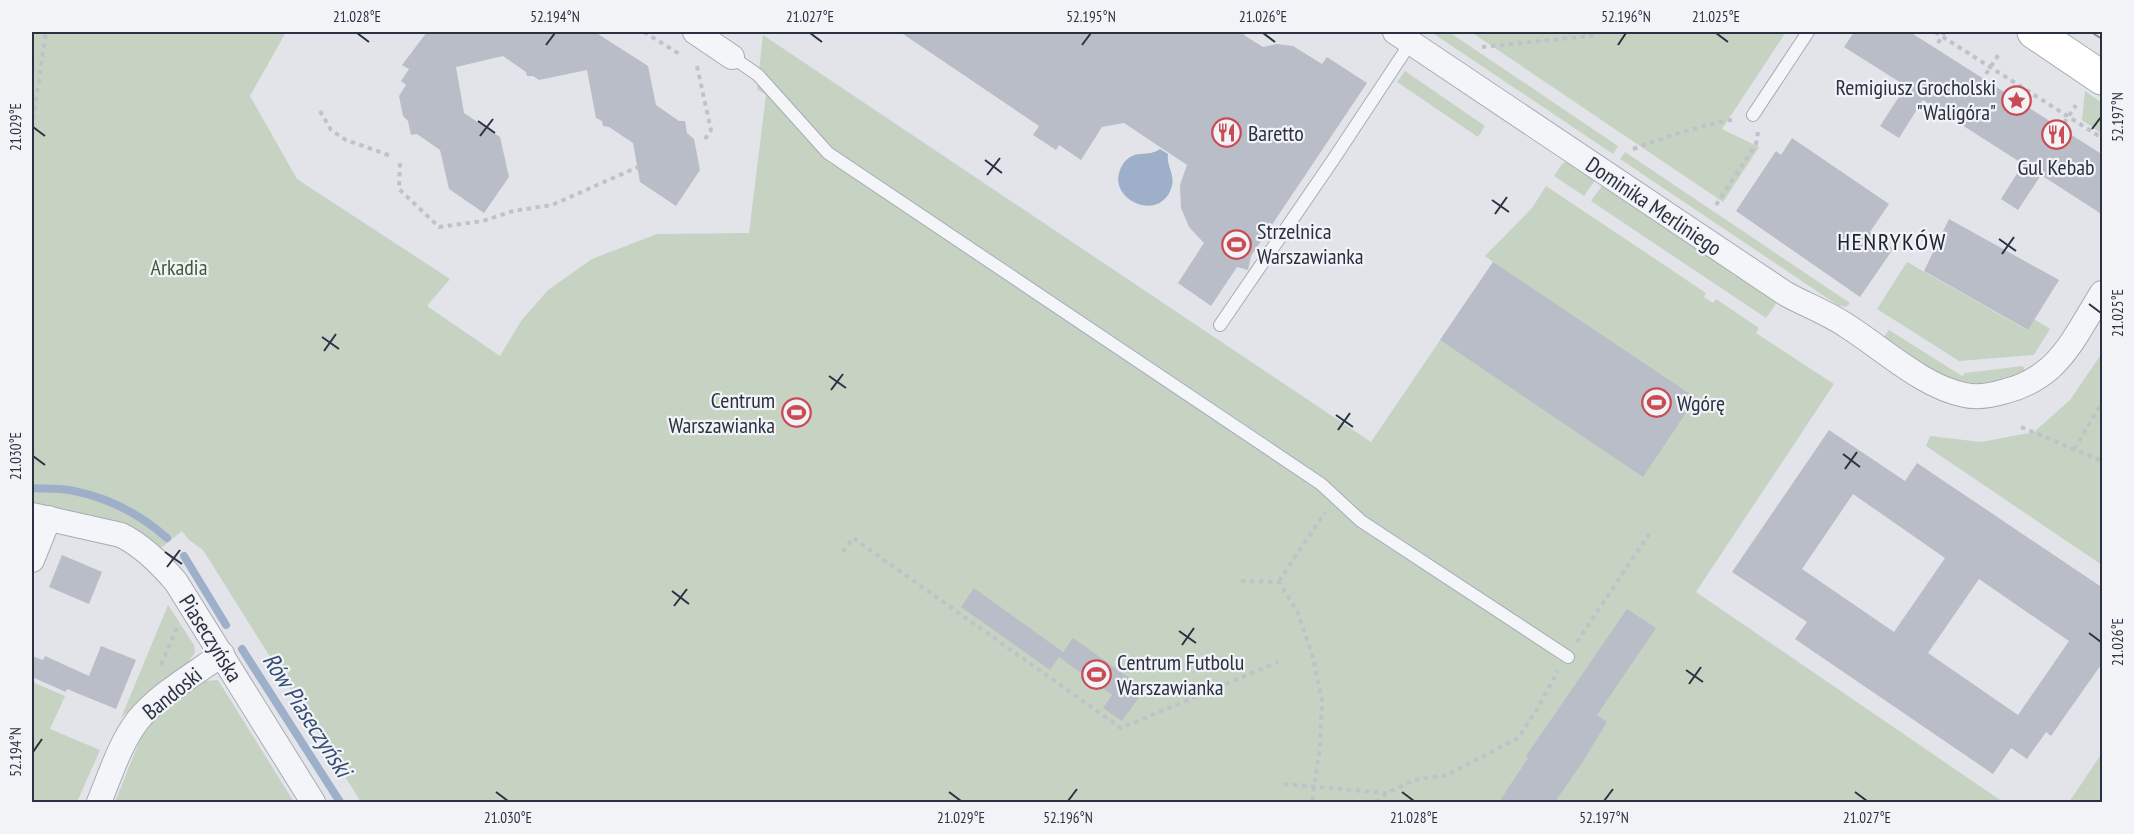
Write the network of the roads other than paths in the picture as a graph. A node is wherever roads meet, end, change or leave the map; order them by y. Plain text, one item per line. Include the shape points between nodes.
1 (695, 32) edge
2 (1808, 32) edge
3 (2034, 32) edge
4 (1403, 37) edge
5 (732, 57) joint
6 (2103, 78) edge
7 (1753, 116) road end
8 (2103, 293) edge
9 (1220, 325) dead end
10 (40, 517) edge
11 (32, 560) edge
12 (222, 654) junction
13 (1568, 657) dead end
14 (99, 802) edge
15 (314, 802) edge

1 - 5 street
2 - 7 lane
3 - 6 main road
4 - 8 street, Dominika Merliniego via 1786,294 1845,324 1935,385 1967,396 1998,393 2034,380 2063,354
4 - 9 lane
5 - 13 lane via 758,75 828,153 1321,484 1361,521
10 - 11 street
10 - 12 street, Piaseczyńska via 121,535 150,554 176,582
12 - 14 street, Bandoski via 156,702 138,720
12 - 15 street, Piaseczyńska

